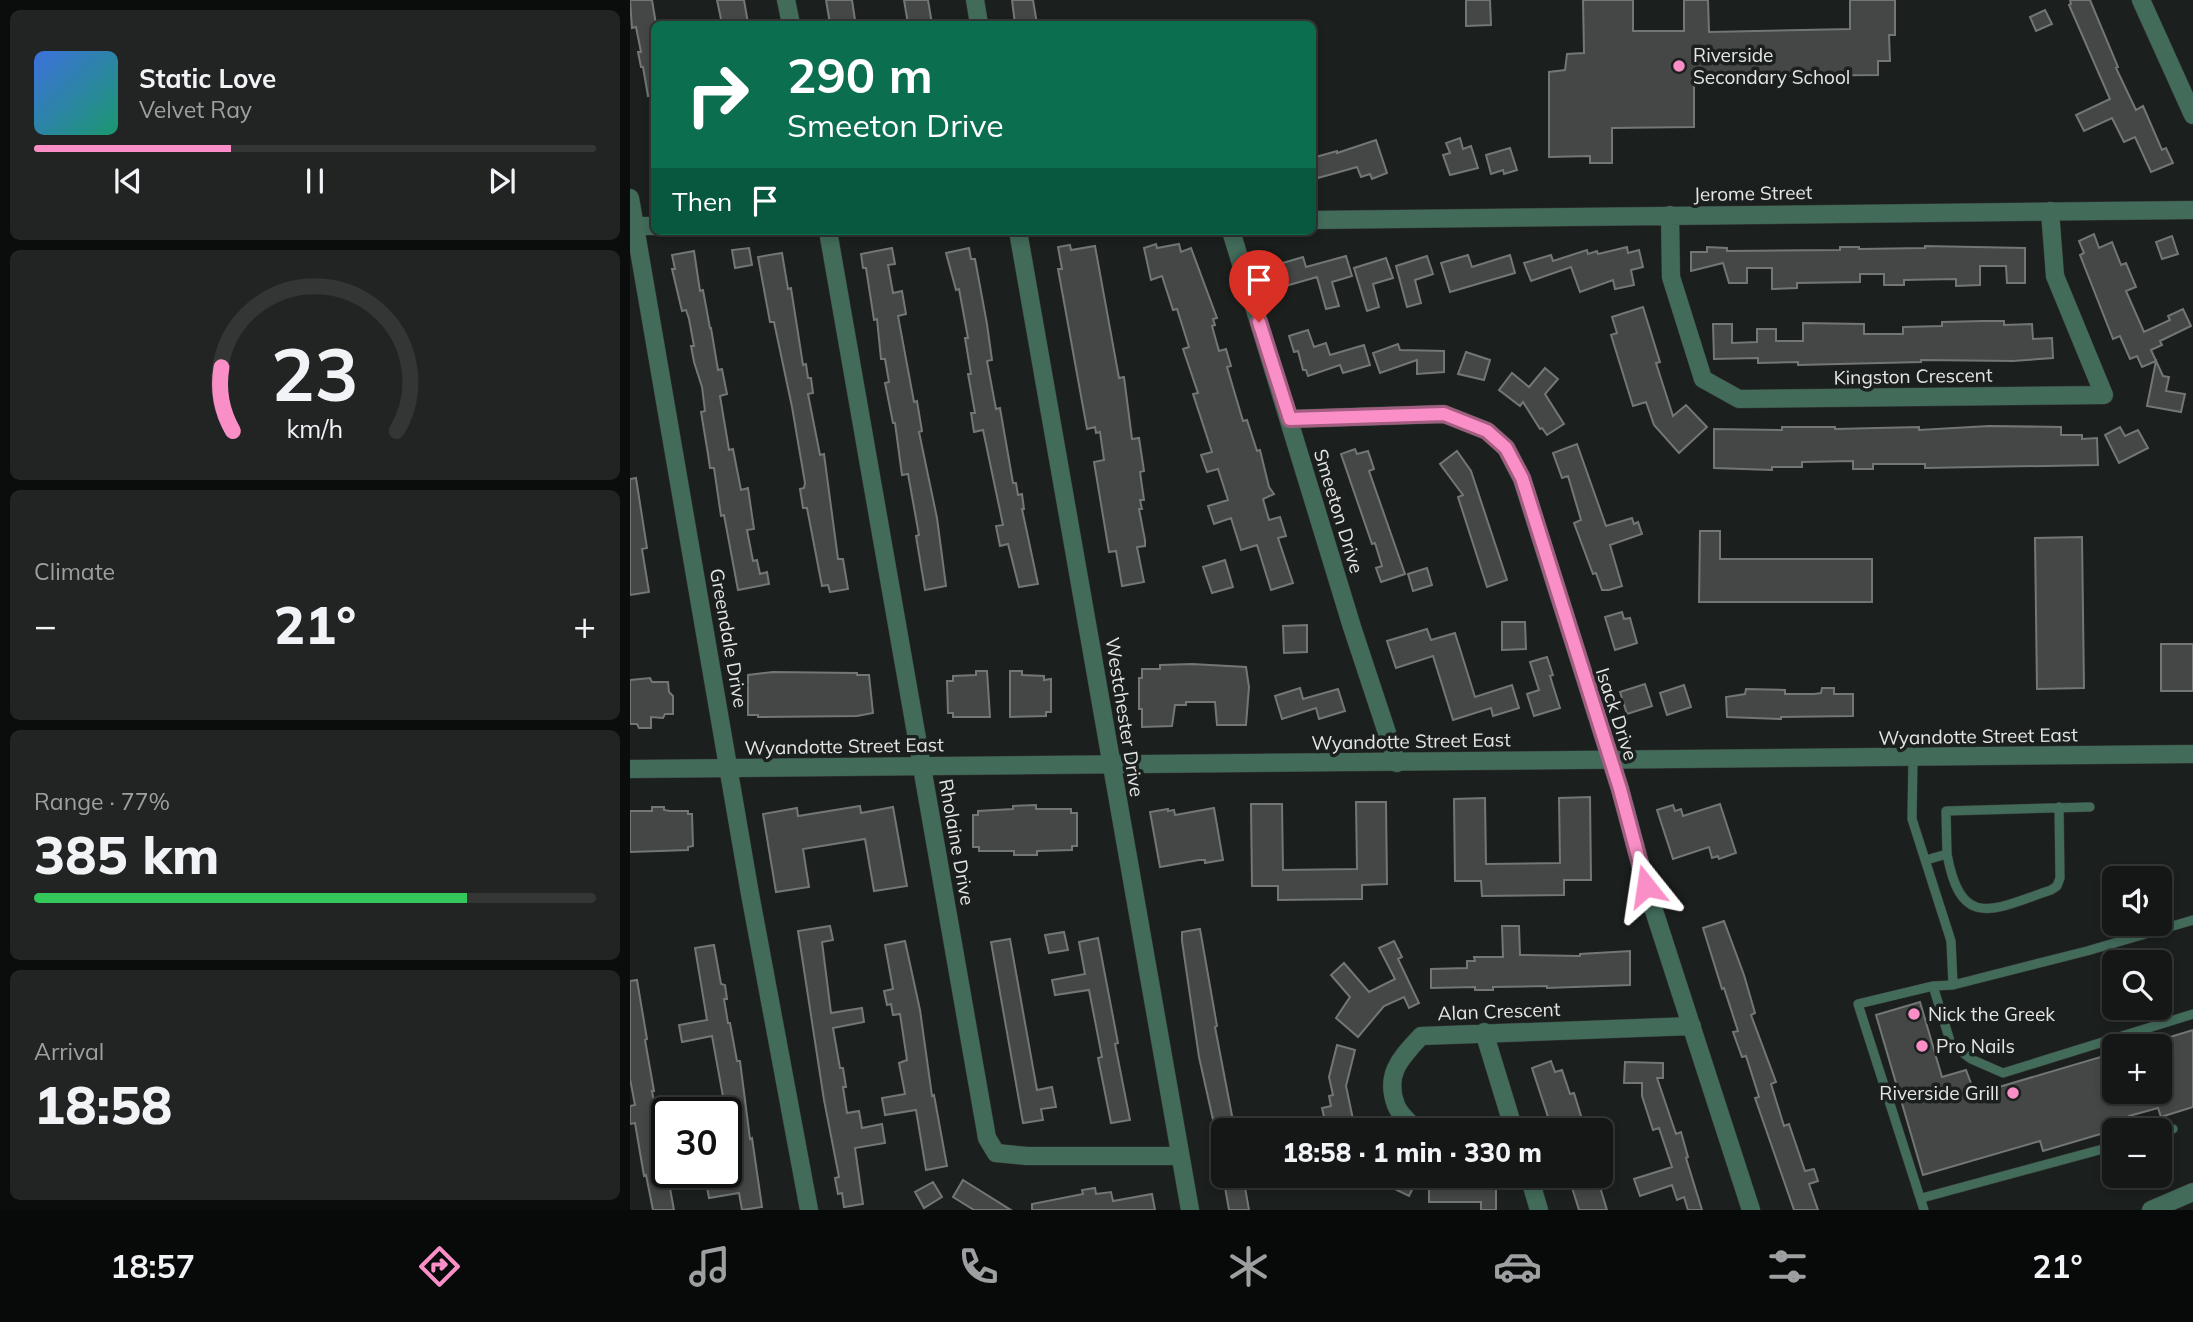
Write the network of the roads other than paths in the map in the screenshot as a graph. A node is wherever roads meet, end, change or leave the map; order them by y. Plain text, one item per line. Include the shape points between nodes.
1 (786, 0) edge
2 (975, 0) edge
3 (2141, 0) edge
4 (790, 21) edge
5 (978, 21) edge
6 (2193, 115) edge
7 (630, 198) edge
8 (2193, 210) edge
9 (2050, 211) junction
10 (1670, 215) junction
11 (1316, 220) edge
12 (633, 226) edge
13 (651, 226) edge
14 (829, 235) edge
15 (1019, 235) edge
16 (1232, 235) edge
17 (1290, 419) junction
18 (2193, 754) edge
19 (1913, 758) junction
20 (1610, 760) junction
21 (1397, 763) junction
22 (1110, 764) junction
23 (922, 767) junction
24 (729, 768) junction
25 (630, 769) edge
26 (2059, 807) junction
27 (2090, 807) dead end
28 (1947, 854) junction
29 (1926, 860) junction
30 (2193, 920) edge
31 (1953, 985) junction
32 (1933, 986) junction
33 (2193, 1014) edge
34 (1692, 1026) junction
35 (1484, 1032) junction
36 (1406, 1118) edge
37 (1510, 1118) edge
38 (2102, 1149) edge
39 (1180, 1156) junction
40 (1533, 1188) edge
41 (2193, 1192) edge
42 (1922, 1198) junction
43 (809, 1210) edge
44 (1190, 1210) edge
45 (1539, 1210) edge
46 (1751, 1210) edge
47 (1924, 1210) edge
48 (2151, 1210) edge

1 - 4 street
2 - 5 street
3 - 6 street
7 - 12 street, Greendale Drive
8 - 9 street, Jerome Street
9 - 10 street, Jerome Street
9 - 10 street, Kingston Crescent via 2055,276 2104,395 1740,399 1703,379 1671,277
10 - 11 street, Jerome Street
12 - 13 street
12 - 24 street, Greendale Drive
14 - 23 street, Rholaine Drive
15 - 22 street, Westchester Drive
16 - 17 street, Smeeton Drive
17 - 20 street, Isack Drive via 1444,414 1487,431 1506,448 1522,478
17 - 21 street, Smeeton Drive
18 - 19 street, Wyandotte Street East
19 - 20 street, Wyandotte Street East
19 - 29 lane via 1912,819
20 - 21 street, Wyandotte Street East
20 - 34 street, Isack Drive
21 - 22 street, Wyandotte Street East
22 - 23 street, Wyandotte Street East
22 - 39 street, Westchester Drive
23 - 24 street, Wyandotte Street East
23 - 39 street, Rholaine Drive via 988,1138 996,1153
24 - 25 street, Wyandotte Street East
24 - 43 street, Greendale Drive
26 - 27 lane
26 - 28 lane via 1945,811
26 - 28 lane via 2060,878 2051,890 1992,909 1975,907 1957,891
28 - 29 lane
29 - 31 lane via 1951,941
30 - 31 lane
31 - 32 lane
32 - 33 lane via 1951,1044 2003,1073
32 - 42 lane via 1858,1004
34 - 35 street, Alan Crescent
34 - 46 street, Isack Drive
35 - 36 street, Alan Crescent via 1421,1036 1396,1063 1392,1081 1396,1106
35 - 37 street
38 - 42 lane
39 - 44 street, Westchester Drive
40 - 45 street
41 - 48 street
42 - 47 lane

